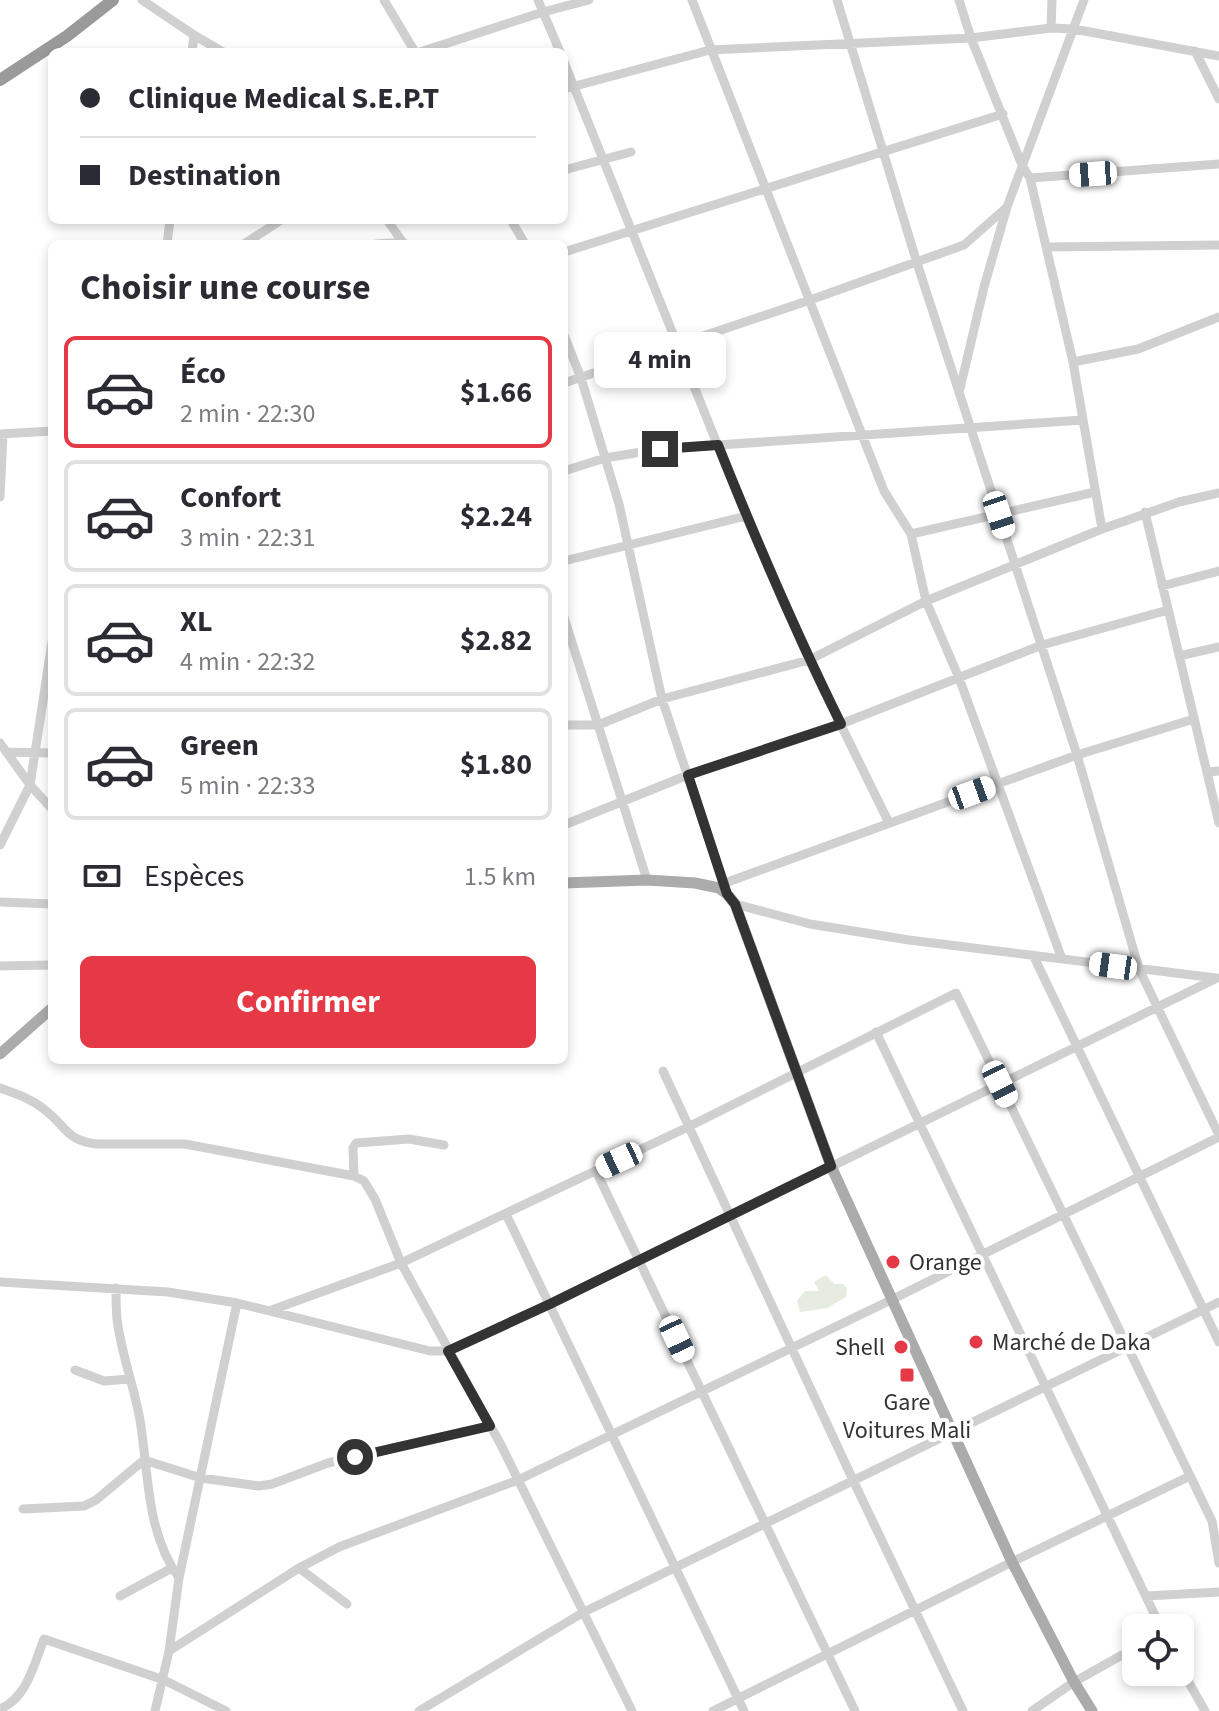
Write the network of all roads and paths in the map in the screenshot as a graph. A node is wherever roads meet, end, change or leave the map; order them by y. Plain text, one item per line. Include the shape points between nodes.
1 (113, 0) edge
2 (142, 0) edge
3 (384, 0) edge
4 (538, 0) edge
5 (589, 0) edge
6 (692, 0) edge
7 (837, 0) edge
8 (959, 0) edge
9 (1052, 0) edge
10 (1084, 0) edge
11 (543, 12) junction
12 (1051, 28) junction
13 (1074, 29) junction
14 (194, 35) junction
15 (971, 38) junction
16 (849, 43) junction
17 (48, 48) edge
18 (49, 48) edge
19 (192, 48) edge
20 (216, 48) edge
21 (415, 48) edge
22 (430, 48) edge
23 (558, 48) edge
24 (710, 50) junction
25 (1195, 51) junction
26 (1219, 56) edge
27 (0, 80) edge
28 (569, 87) edge
29 (1219, 99) edge
30 (1003, 114) junction
31 (631, 152) dead end
32 (883, 152) junction
33 (603, 159) junction
34 (1219, 164) edge
35 (1022, 165) junction
36 (568, 169) edge
37 (1030, 178) junction
38 (766, 188) junction
39 (1007, 207) junction
40 (275, 224) edge
41 (631, 231) junction
42 (250, 240) edge
43 (1219, 245) edge
44 (1046, 247) junction
45 (568, 251) edge
46 (917, 263) junction
47 (810, 300) junction
48 (1219, 317) edge
49 (568, 345) edge
50 (677, 345) junction
51 (1073, 362) junction
52 (581, 378) junction
53 (568, 382) edge
54 (959, 394) junction
55 (1083, 420) junction
56 (970, 428) junction
57 (48, 431) edge
58 (2, 434) edge
59 (863, 435) junction
60 (718, 445) junction
61 (605, 458) junction
62 (568, 470) edge
63 (1095, 492) junction
64 (1219, 493) edge
65 (0, 497) edge
66 (1145, 512) junction
67 (999, 515) junction
68 (746, 516) junction
69 (1102, 529) junction
70 (911, 534) junction
71 (628, 544) junction
72 (568, 560) edge
73 (1015, 564) junction
74 (1219, 571) edge
75 (1162, 586) junction
76 (926, 601) junction
77 (1168, 610) junction
78 (568, 630) edge
79 (1042, 645) junction
80 (1219, 647) edge
81 (1179, 656) junction
82 (809, 660) junction
83 (48, 670) edge
84 (959, 678) junction
85 (662, 699) junction
86 (1194, 719) junction
87 (841, 724) junction
88 (568, 725) edge
89 (598, 725) junction
90 (3, 748) edge
91 (36, 753) junction
92 (48, 753) edge
93 (1077, 755) junction
94 (1219, 771) edge
95 (1207, 772) junction
96 (688, 775) junction
97 (999, 783) junction
98 (30, 785) junction
99 (621, 802) junction
100 (48, 805) edge
101 (568, 823) edge
102 (889, 823) junction
103 (1219, 823) edge
104 (0, 845) edge
105 (647, 880) junction
106 (568, 883) edge
107 (729, 894) junction
108 (0, 902) edge
109 (48, 904) edge
110 (1033, 955) junction
111 (1062, 959) junction
112 (48, 965) edge
113 (0, 966) edge
114 (1139, 969) junction
115 (1218, 978) edge
116 (1156, 1008) junction
117 (48, 1012) edge
118 (876, 1032) junction
119 (0, 1038) edge
120 (1077, 1046) junction
121 (1, 1053) edge
122 (663, 1071) dead end
123 (796, 1073) junction
124 (1000, 1084) junction
125 (0, 1088) edge
126 (919, 1123) junction
127 (688, 1127) junction
128 (1219, 1136) edge
129 (444, 1145) dead end
130 (831, 1166) junction
131 (596, 1171) junction
132 (354, 1176) junction
133 (1139, 1177) junction
134 (506, 1214) junction
135 (1063, 1215) junction
136 (730, 1216) junction
137 (982, 1255) junction
138 (639, 1260) junction
139 (401, 1263) junction
140 (0, 1282) edge
141 (116, 1288) junction
142 (891, 1300) junction
143 (1219, 1302) edge
144 (237, 1303) junction
145 (550, 1304) junction
146 (1203, 1310) junction
147 (269, 1311) junction
148 (1219, 1342) edge
149 (1128, 1346) junction
150 (791, 1348) junction
151 (448, 1351) junction
152 (75, 1370) dead end
153 (130, 1379) junction
154 (1045, 1386) junction
155 (702, 1391) junction
156 (490, 1426) junction
157 (952, 1433) junction
158 (612, 1435) junction
159 (144, 1460) junction
160 (1190, 1476) junction
161 (201, 1478) junction
162 (518, 1480) junction
163 (853, 1480) junction
164 (23, 1509) dead end
165 (1107, 1516) junction
166 (765, 1523) junction
167 (1012, 1562) junction
168 (1219, 1563) edge
169 (675, 1567) junction
170 (172, 1568) junction
171 (299, 1568) junction
172 (179, 1578) junction
173 (1219, 1592) edge
174 (120, 1596) dead end
175 (1146, 1596) junction
176 (347, 1604) dead end
177 (914, 1610) junction
178 (584, 1612) junction
179 (1154, 1614) edge
180 (169, 1651) junction
181 (827, 1654) junction
182 (1122, 1655) edge
183 (164, 1680) junction
184 (1074, 1682) junction
185 (1191, 1686) edge
186 (738, 1698) junction
187 (0, 1709) edge
188 (155, 1711) edge
189 (226, 1711) edge
190 (419, 1711) edge
191 (632, 1711) edge
192 (713, 1711) edge
193 (744, 1711) edge
194 (855, 1711) edge
195 (963, 1711) edge
196 (1032, 1711) edge
197 (1092, 1711) edge
198 (1205, 1711) edge

1 - 18 highway
2 - 14 street
3 - 21 street
4 - 11 street
5 - 11 street
6 - 24 street
7 - 16 street
8 - 15 street
9 - 12 street
10 - 13 street
11 - 22 street
11 - 23 street
12 - 13 street
12 - 15 street
13 - 25 street
13 - 35 street
14 - 19 street
14 - 20 street
15 - 16 street
15 - 30 street
16 - 24 street
16 - 32 street
17 - 27 highway
24 - 28 street
24 - 38 street
25 - 26 street
25 - 29 street
28 - 33 street
30 - 32 street
30 - 35 street
31 - 33 street
32 - 38 street
32 - 46 street
33 - 36 street
33 - 41 street
34 - 37 street
35 - 37 street
35 - 39 street
37 - 44 street
38 - 41 street
38 - 47 street
39 - 46 street via 964,245
39 - 54 street
40 - 42 street
41 - 45 street
41 - 50 street
43 - 44 street
44 - 51 street
46 - 47 street
46 - 54 street
47 - 50 street
47 - 59 street
48 - 51 street via 1138,349
49 - 52 street
50 - 52 street
50 - 60 street
51 - 55 street
52 - 53 street
52 - 61 street
54 - 56 street
55 - 56 street
55 - 63 street
56 - 59 street
56 - 67 street
57 - 58 street
58 - 65 street
59 - 60 street
59 - 70 street via 884,491
60 - 61 street
60 - 68 street
61 - 62 street
61 - 71 street
63 - 67 street
63 - 69 street
64 - 66 street
66 - 69 street
66 - 75 street
67 - 70 street
67 - 73 street
68 - 71 street
68 - 82 street
69 - 73 street
70 - 76 street
71 - 72 street
71 - 85 street
73 - 76 street
73 - 79 street
74 - 75 street
75 - 77 street
76 - 82 street
76 - 84 street
77 - 79 street
77 - 81 street
78 - 89 street
79 - 84 street
79 - 93 street
80 - 81 street
81 - 86 street
82 - 85 street
82 - 87 street
83 - 91 street
84 - 87 street
84 - 97 street
85 - 89 street
85 - 96 street
86 - 93 street
86 - 95 street
87 - 96 street
87 - 102 street
88 - 89 street
89 - 99 street
90 - 91 street
90 - 98 street
91 - 92 street
91 - 98 street
93 - 97 street
93 - 114 street
94 - 95 street
95 - 103 street
96 - 99 street
96 - 107 street
97 - 102 street
97 - 111 street
98 - 100 street
98 - 104 street
99 - 101 street
99 - 105 street
102 - 107 street
105 - 106 main road
105 - 107 main road via 708,885
107 - 110 street via 810,924
107 - 123 main road
108 - 109 street
110 - 111 street
110 - 120 street
111 - 114 street
112 - 113 street
114 - 115 street
114 - 116 street
115 - 116 street
116 - 120 street
116 - 128 street
117 - 121 main road
118 - 123 street
118 - 124 street via 956,993
118 - 126 street
119 - 121 street
120 - 124 street
120 - 133 street
122 - 127 street
123 - 127 street
123 - 130 main road
124 - 126 street
124 - 135 street
125 - 132 street via 29,1099 82,1142 185,1144
126 - 130 street
126 - 137 street
127 - 131 street
127 - 136 street
128 - 133 street
129 - 132 street via 409,1139 356,1143
130 - 136 street
130 - 142 main road
131 - 134 street
131 - 138 street
132 - 139 street via 364,1181 375,1199
133 - 135 street
133 - 146 street
134 - 139 street
134 - 145 street
135 - 137 street
135 - 149 street
136 - 138 street
136 - 150 street
137 - 142 street
137 - 154 street
138 - 145 street
138 - 155 street
139 - 147 street
139 - 151 street
140 - 141 street
141 - 144 street
141 - 153 street
142 - 150 street
142 - 157 main road
143 - 146 street
144 - 147 street
144 - 161 street
145 - 151 street
145 - 158 street
146 - 148 street
146 - 149 street
147 - 151 street
149 - 154 street
149 - 160 street
150 - 155 street
150 - 163 street
151 - 156 street
152 - 153 street via 104,1381
153 - 159 street
154 - 157 street
154 - 165 street
155 - 158 street
155 - 166 street
156 - 161 street via 328,1463 272,1484
156 - 162 street
157 - 163 street
157 - 167 main road
158 - 162 street
158 - 169 street
159 - 161 street
159 - 164 street via 84,1506
159 - 170 street via 152,1520
160 - 165 street
160 - 168 street via 1212,1521
161 - 172 street
162 - 171 street via 339,1547
162 - 178 street
163 - 166 street
163 - 177 street
165 - 167 street
165 - 175 street
166 - 169 street
166 - 181 street
167 - 177 street
167 - 184 main road
169 - 178 street
169 - 186 street
170 - 172 street
170 - 174 street
171 - 176 street
171 - 180 street
172 - 180 street
173 - 175 street
175 - 179 street
177 - 181 street
177 - 195 street
178 - 190 street
178 - 191 street
180 - 183 street
181 - 186 street
181 - 194 street
182 - 184 street
183 - 187 street via 44,1639 23,1690
183 - 188 street
183 - 189 street
184 - 196 street
184 - 197 main road
185 - 198 street
186 - 192 street
186 - 193 street

